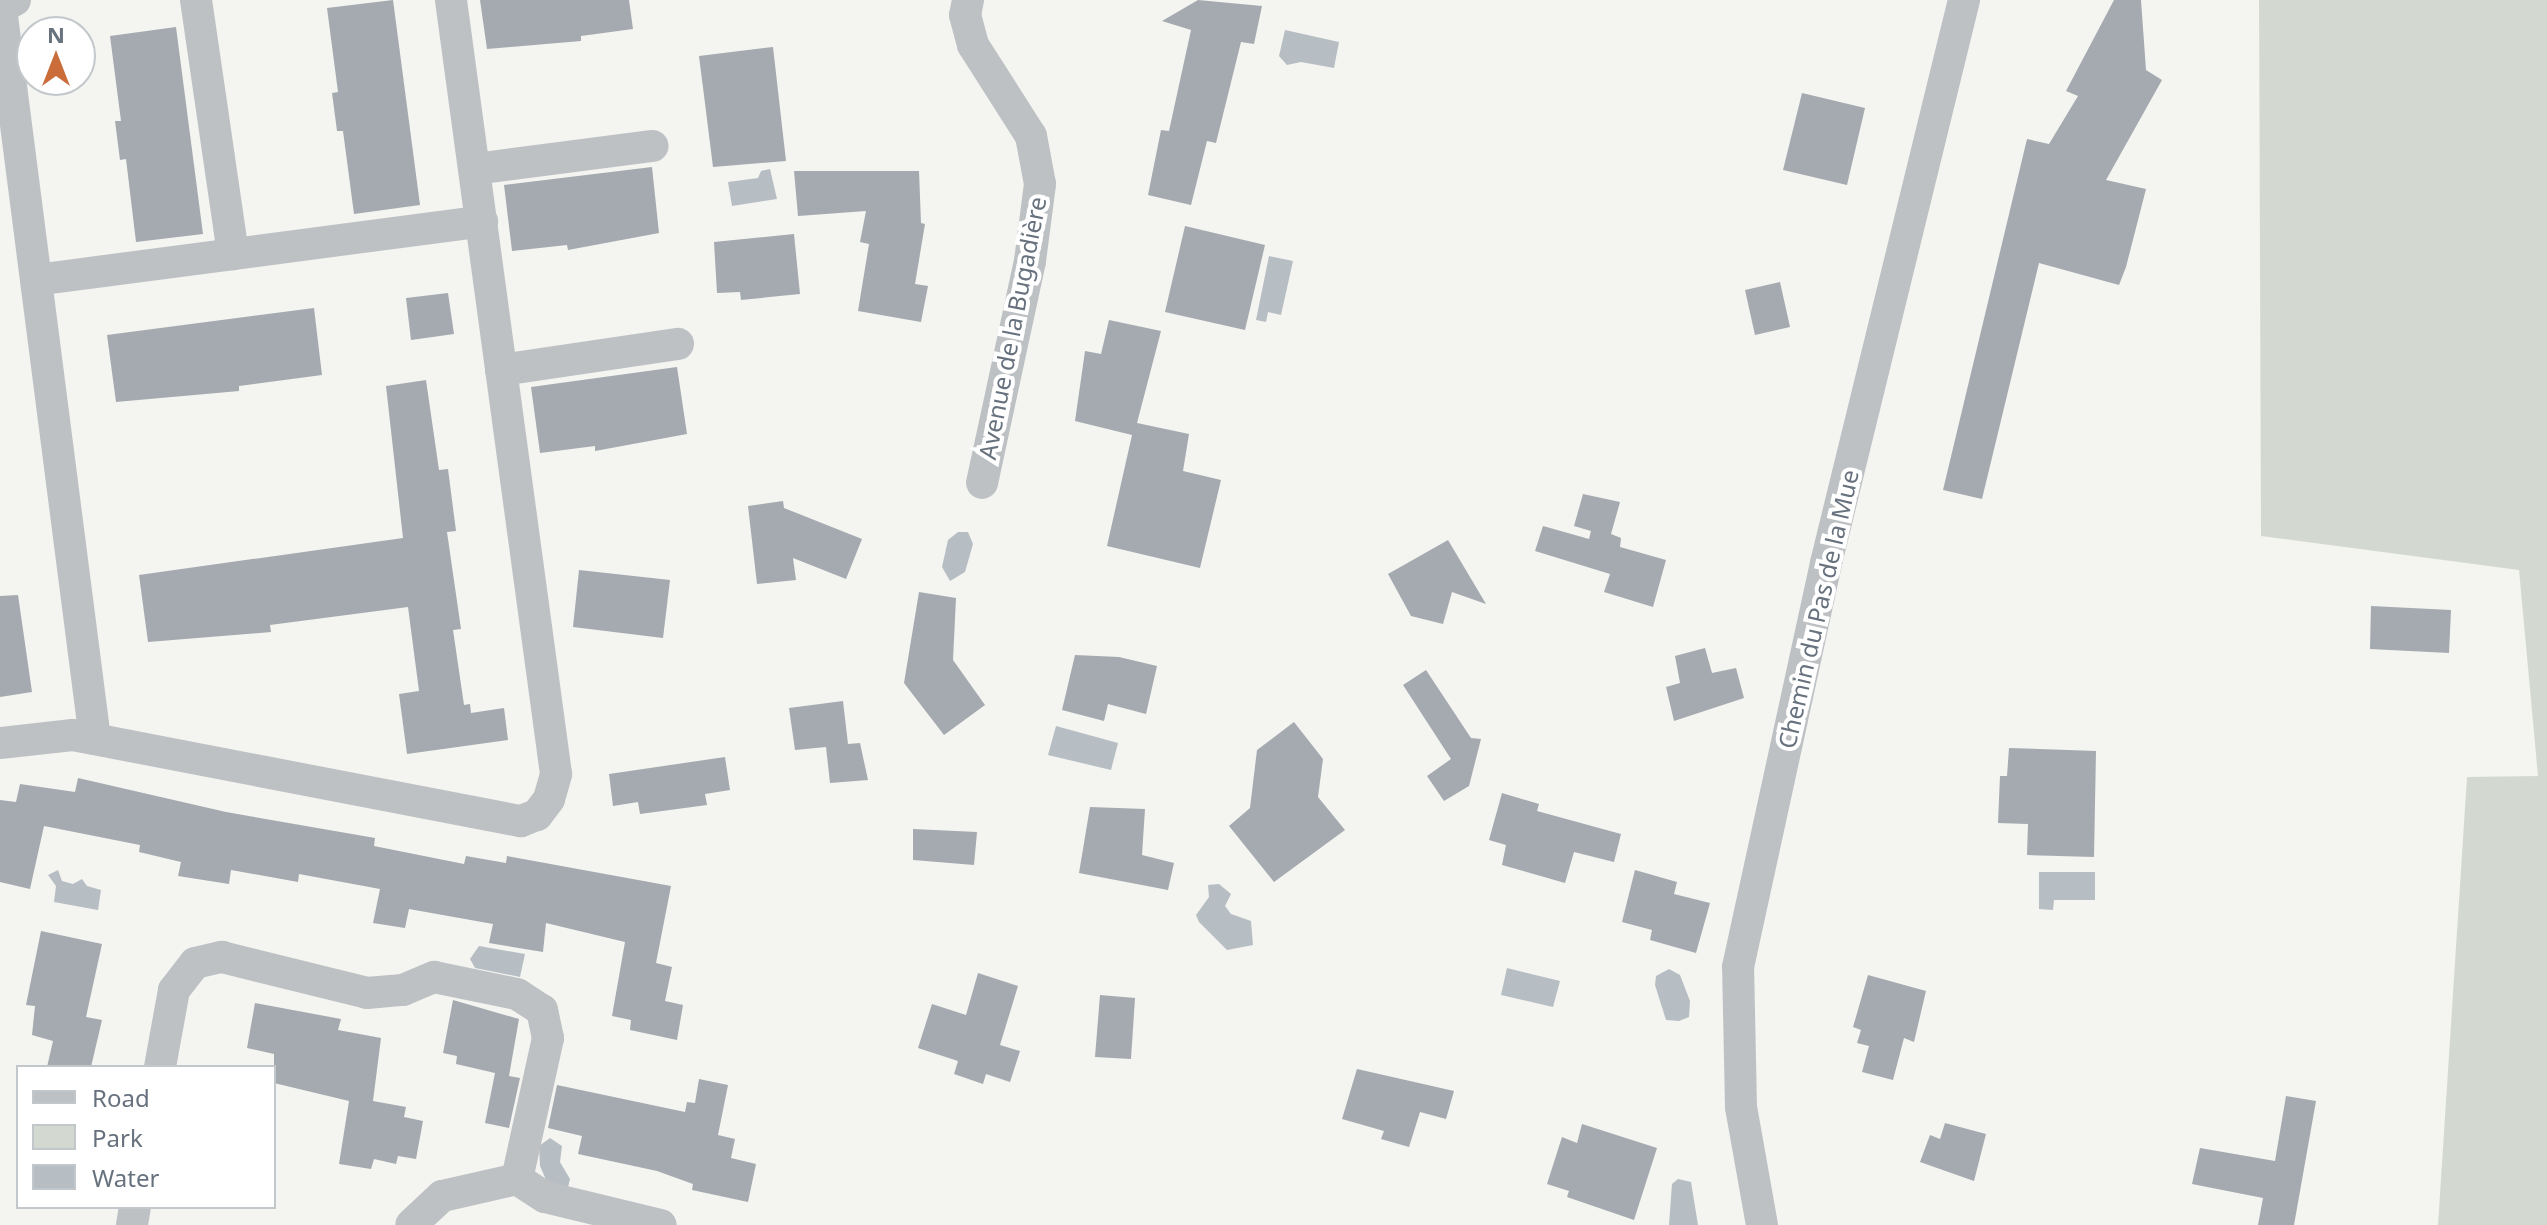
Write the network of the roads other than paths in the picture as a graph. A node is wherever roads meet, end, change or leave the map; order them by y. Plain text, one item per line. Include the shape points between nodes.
1 (15, 0) edge
2 (196, 0) edge
3 (451, 0) edge
4 (968, 0) edge
5 (1964, 0) edge
6 (653, 146) dead end
7 (475, 169) junction
8 (482, 221) junction
9 (233, 254) junction
10 (36, 280) junction
11 (678, 344) dead end
12 (501, 370) junction
13 (982, 483) dead end
14 (95, 739) junction
15 (0, 743) edge
16 (160, 1065) edge
17 (517, 1179) junction
18 (411, 1225) edge
19 (661, 1225) edge
20 (1762, 1225) edge

1 - 10 street via 4,6 2,16
2 - 9 street
3 - 7 street
4 - 13 street, Avenue de la Bugadière via 965,15 973,45 1031,136 1040,184 1030,261
5 - 20 street, Chemin du Pas de la Mue via 1826,563 1738,967 1741,1107
6 - 7 street
7 - 8 street
8 - 9 street
8 - 12 street
9 - 10 street
10 - 14 street
11 - 12 street
12 - 14 street via 556,774 549,799 537,815 521,821
14 - 15 street via 53,734
16 - 17 street via 174,990 195,963 222,957 367,993 403,990 434,977 517,994 542,1010 548,1038
17 - 18 street via 442,1196
17 - 19 street via 545,1197

